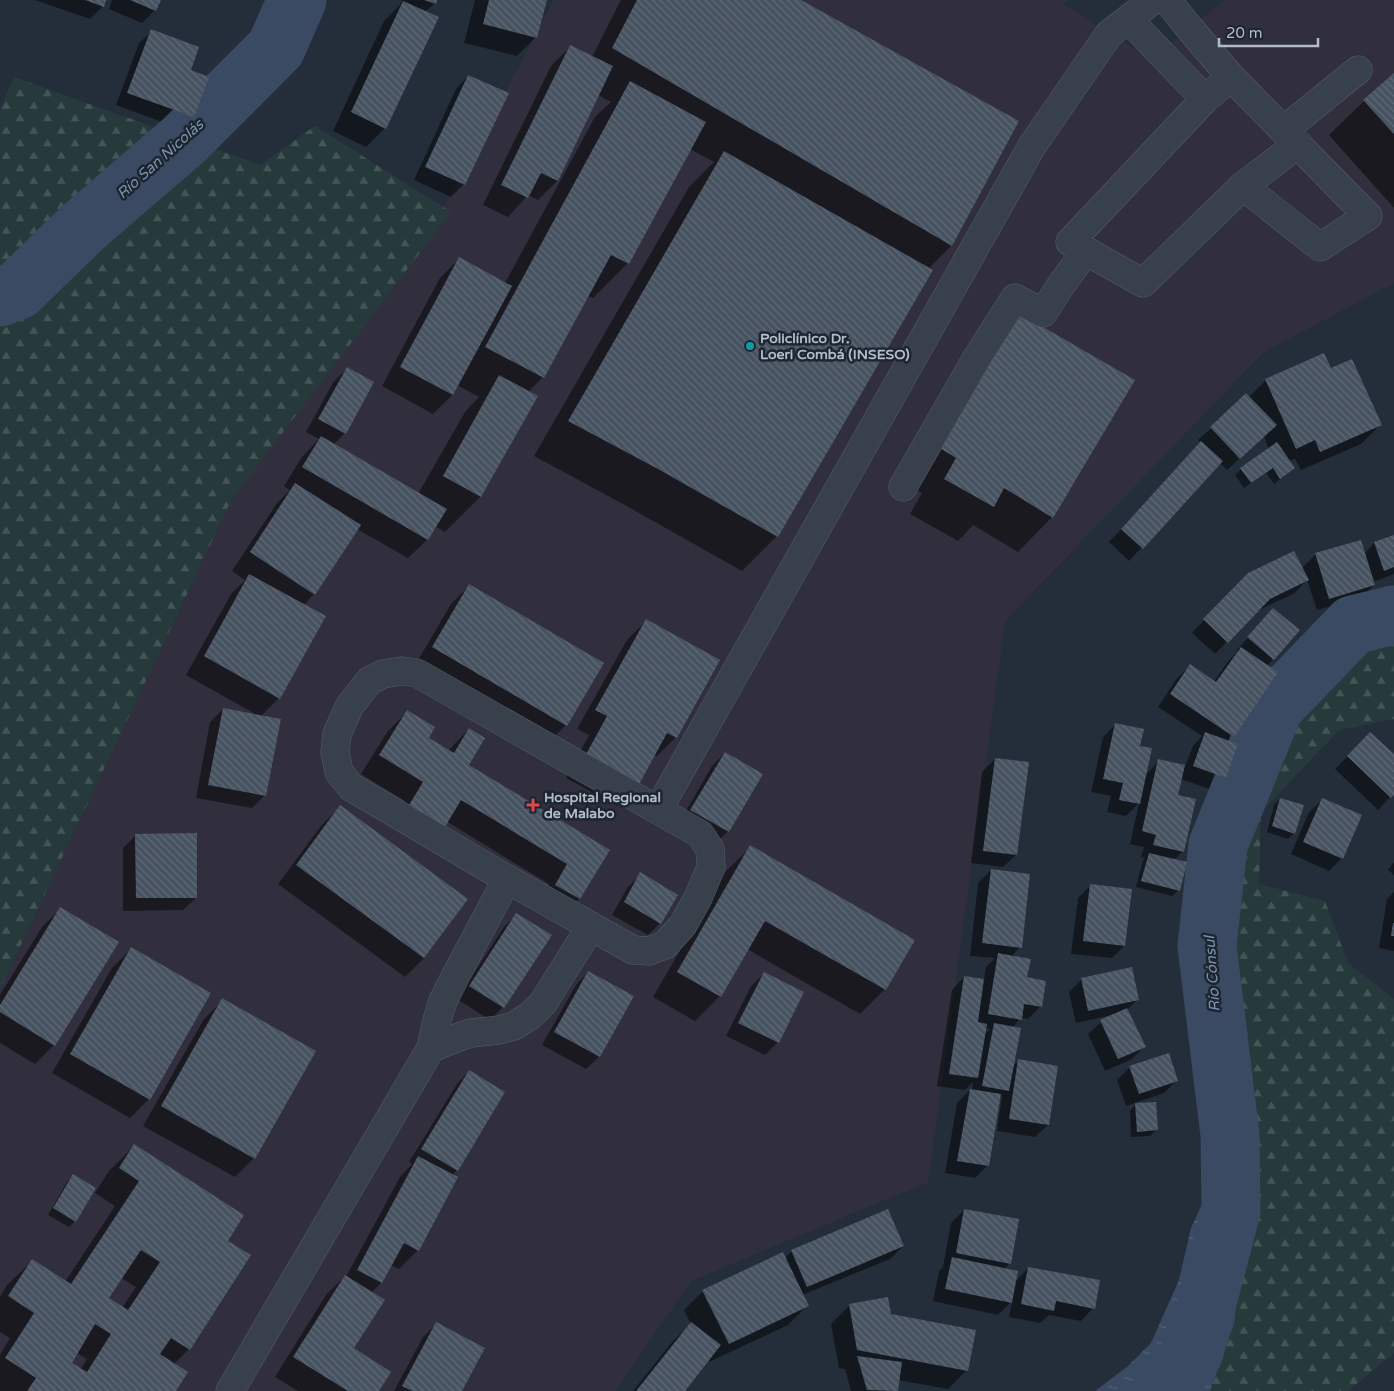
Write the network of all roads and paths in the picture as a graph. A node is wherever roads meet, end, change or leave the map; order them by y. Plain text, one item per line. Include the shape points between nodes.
1 (1154, 0) edge
2 (1167, 0) edge
3 (1128, 20) junction
4 (1358, 70) dead end
5 (1231, 77) junction
6 (1205, 99) junction
7 (1291, 137) junction
8 (1243, 186) junction
9 (1086, 251) junction
10 (904, 487) dead end
11 (658, 810) junction
12 (507, 879) junction
13 (591, 926) junction
14 (431, 1048) junction
15 (230, 1391) edge

1 - 3 lane
2 - 5 lane
3 - 6 lane
3 - 11 lane via 1109,34 1032,146
4 - 7 lane
5 - 6 lane
5 - 7 lane
6 - 9 lane via 1070,242
7 - 8 lane
7 - 8 lane via 1368,216 1320,247
8 - 9 lane via 1142,283
9 - 10 lane via 1043,313 1015,298 978,356
11 - 12 lane via 417,673 383,674 369,681 349,707 337,734 335,752 339,772 351,787
11 - 13 lane via 700,834 710,849 711,867 691,911 665,945 649,951 633,950
12 - 13 lane
12 - 14 lane via 443,1002
13 - 14 lane via 532,1015 514,1026 471,1033
14 - 15 lane

